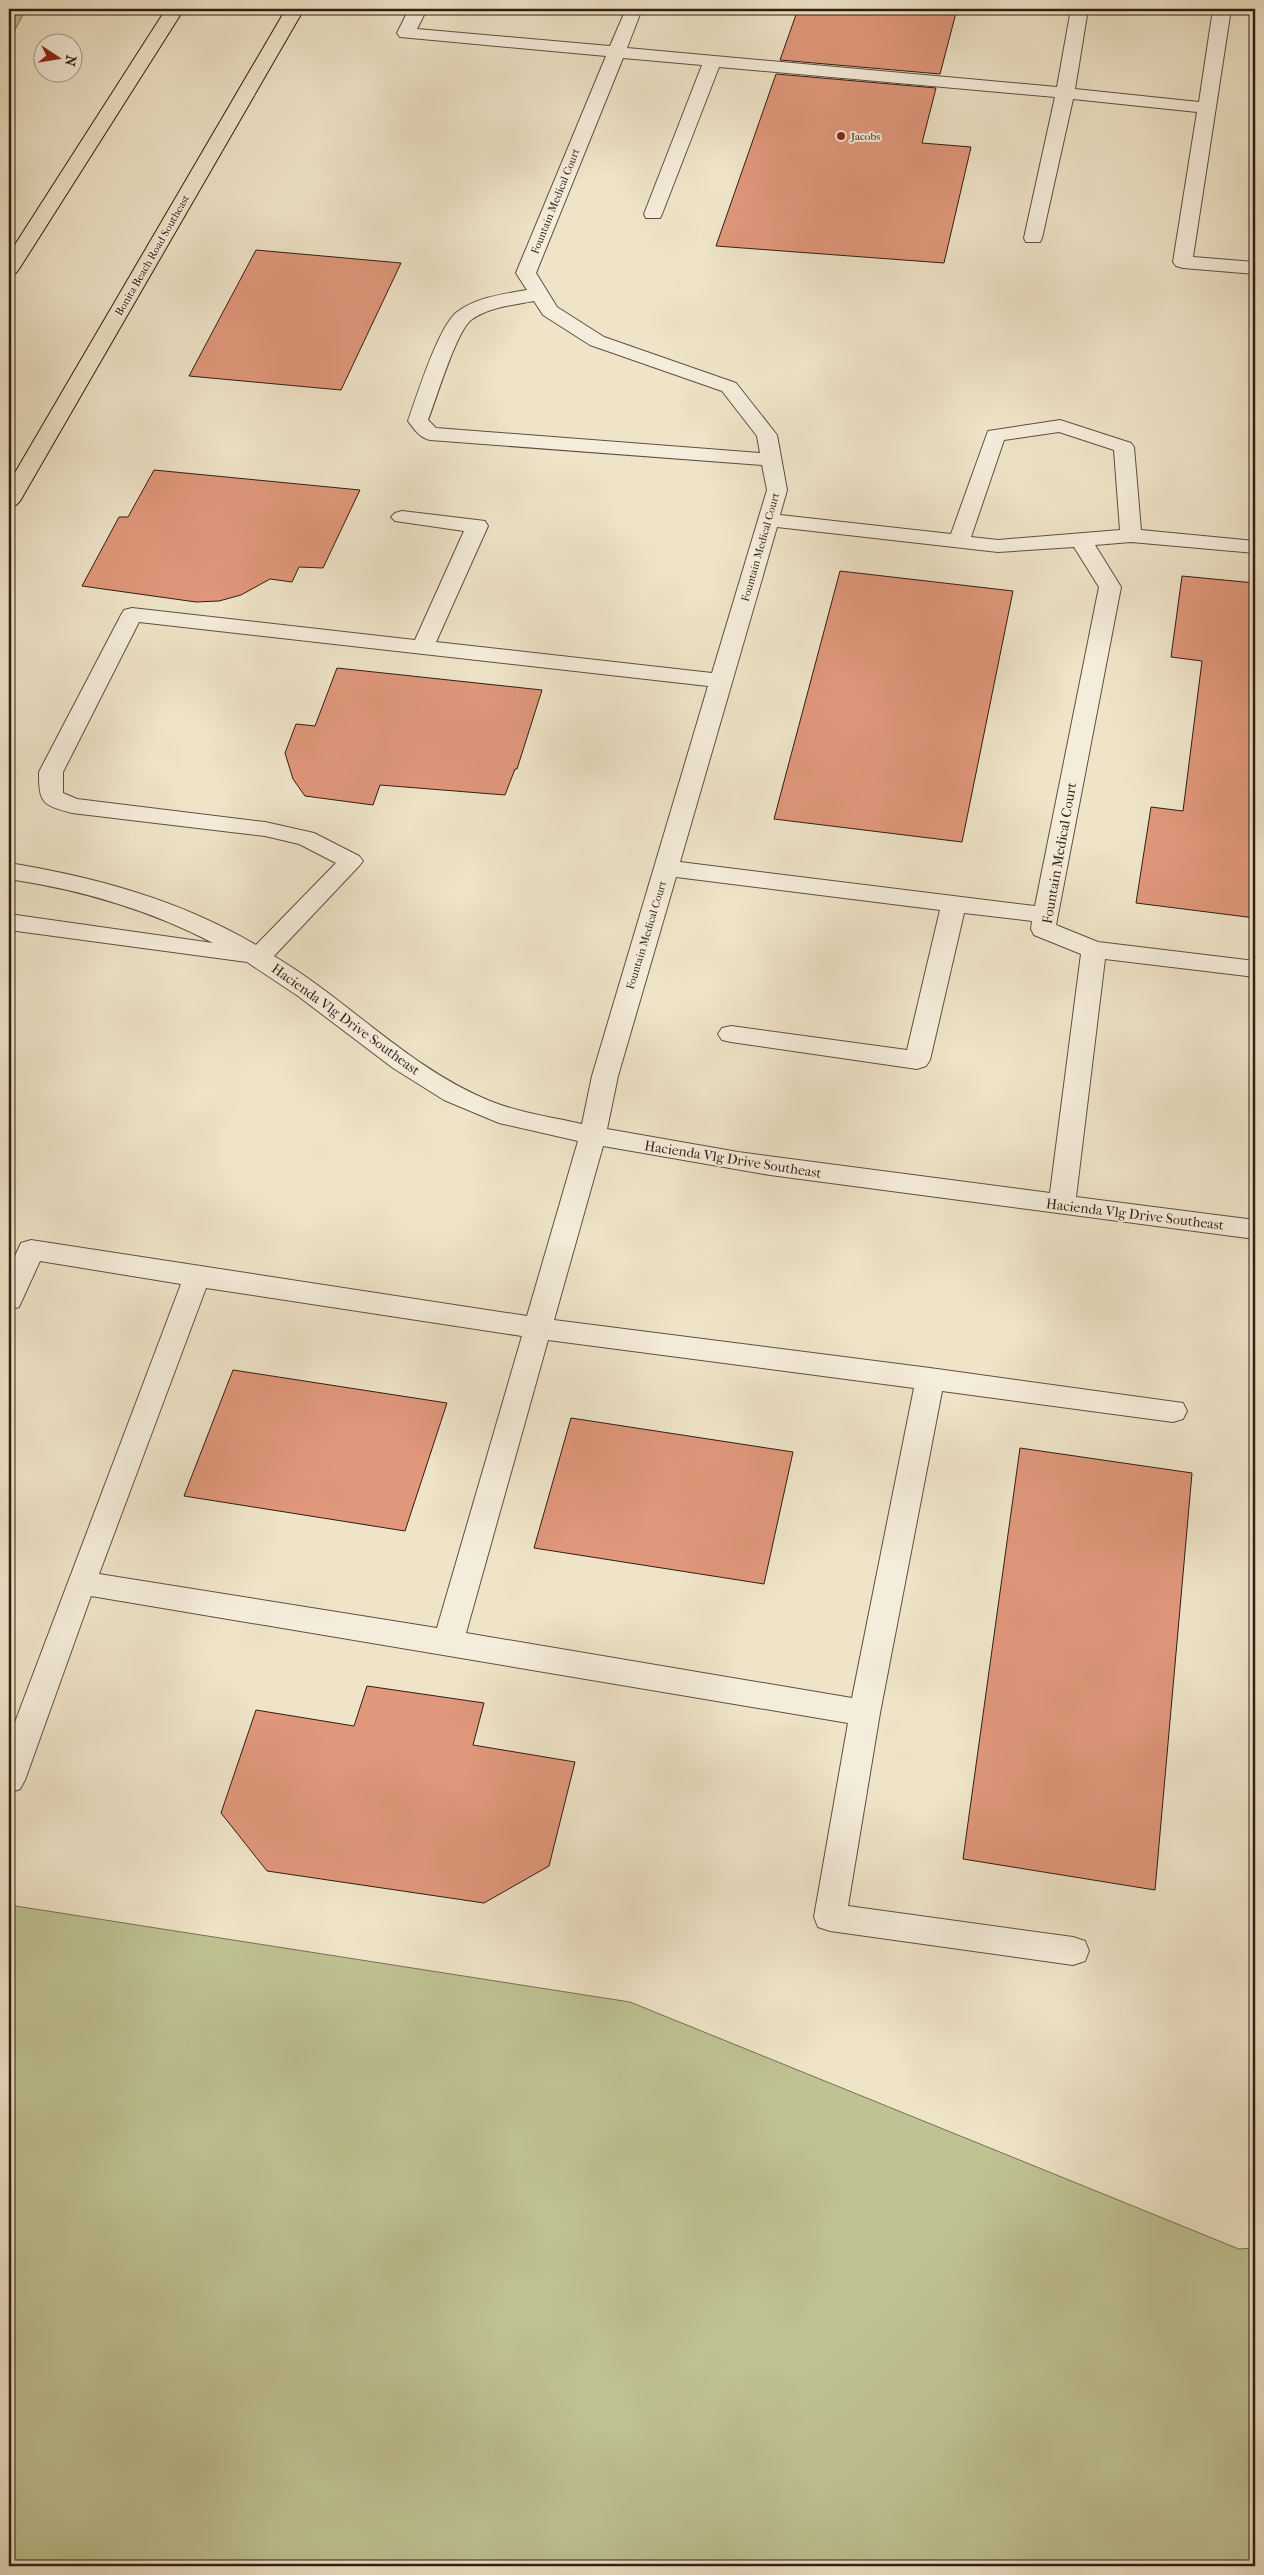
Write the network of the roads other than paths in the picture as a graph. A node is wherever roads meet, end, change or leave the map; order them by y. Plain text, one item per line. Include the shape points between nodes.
1 (175, 9) edge
2 (295, 9) edge
3 (418, 9) edge
4 (634, 9) edge
5 (1080, 9) edge
6 (1222, 9) edge
7 (616, 52) junction
8 (713, 60) junction
9 (1065, 93) junction
10 (1207, 108) junction
11 (653, 214) dead end
12 (1033, 238) dead end
13 (1255, 268) edge
14 (9, 269) edge
15 (540, 294) junction
16 (772, 460) junction
17 (9, 501) edge
18 (402, 517) dead end
19 (768, 520) junction
20 (1131, 536) junction
21 (1081, 540) junction
22 (959, 541) junction
23 (1255, 547) edge
24 (423, 647) junction
25 (721, 681) junction
26 (666, 868) junction
27 (9, 871) edge
28 (954, 903) junction
29 (1046, 915) junction
30 (9, 922) edge
31 (1094, 950) junction
32 (259, 957) junction
33 (1255, 969) edge
34 (731, 1034) dead end
35 (593, 1136) junction
36 (1062, 1204) junction
37 (1255, 1230) edge
38 (197, 1277) junction
39 (9, 1300) edge
40 (538, 1328) junction
41 (930, 1378) junction
42 (1173, 1412) dead end
43 (81, 1583) junction
44 (448, 1642) junction
45 (865, 1713) junction
46 (9, 1780) edge
47 (1073, 1951) dead end

1 - 14 main road
2 - 17 main road, Bonita Beach Road Southeast
3 - 7 street via 406,33
4 - 7 street, Fountain Medical Court
5 - 9 street
6 - 10 street
7 - 8 street
7 - 15 street, Fountain Medical Court via 526,273
8 - 9 street
8 - 11 street
9 - 10 street
9 - 12 street
10 - 13 street via 1183,262
15 - 16 street, Fountain Medical Court via 550,311 597,341 729,387 767,435
15 - 16 street via 486,306 462,318 418,420 430,434
16 - 19 street, Fountain Medical Court via 777,490
18 - 24 street via 477,526
19 - 22 street
19 - 25 street, Fountain Medical Court
20 - 21 street
20 - 22 street via 1124,447 1060,426 996,435
20 - 23 street
21 - 22 street via 998,546
21 - 29 street, Fountain Medical Court via 1110,587
24 - 25 street
24 - 32 street via 132,614 51,772 51,796 72,806 265,829 306,838 351,861
25 - 26 street, Fountain Medical Court
26 - 28 street
26 - 35 street, Fountain Medical Court via 605,1076
27 - 32 street, Hacienda Vlg Drive Southeast via 53,877 154,905 206,927
28 - 29 street
28 - 34 street via 917,1060
29 - 31 street, Fountain Medical Court via 1044,929
30 - 32 street, Hacienda Vlg Drive Southeast
31 - 33 street
31 - 36 street
32 - 35 street, Hacienda Vlg Drive Southeast via 401,1062 452,1094 507,1117
35 - 36 street, Hacienda Vlg Drive Southeast via 780,1168
35 - 40 street, Fountain Medical Court
36 - 37 street, Hacienda Vlg Drive Southeast
38 - 39 street via 31,1250
38 - 40 street
38 - 43 street
40 - 41 street
40 - 44 street, Fountain Medical Court
41 - 42 street
41 - 45 street
43 - 44 street
43 - 46 street
44 - 45 street
45 - 47 street via 830,1918

